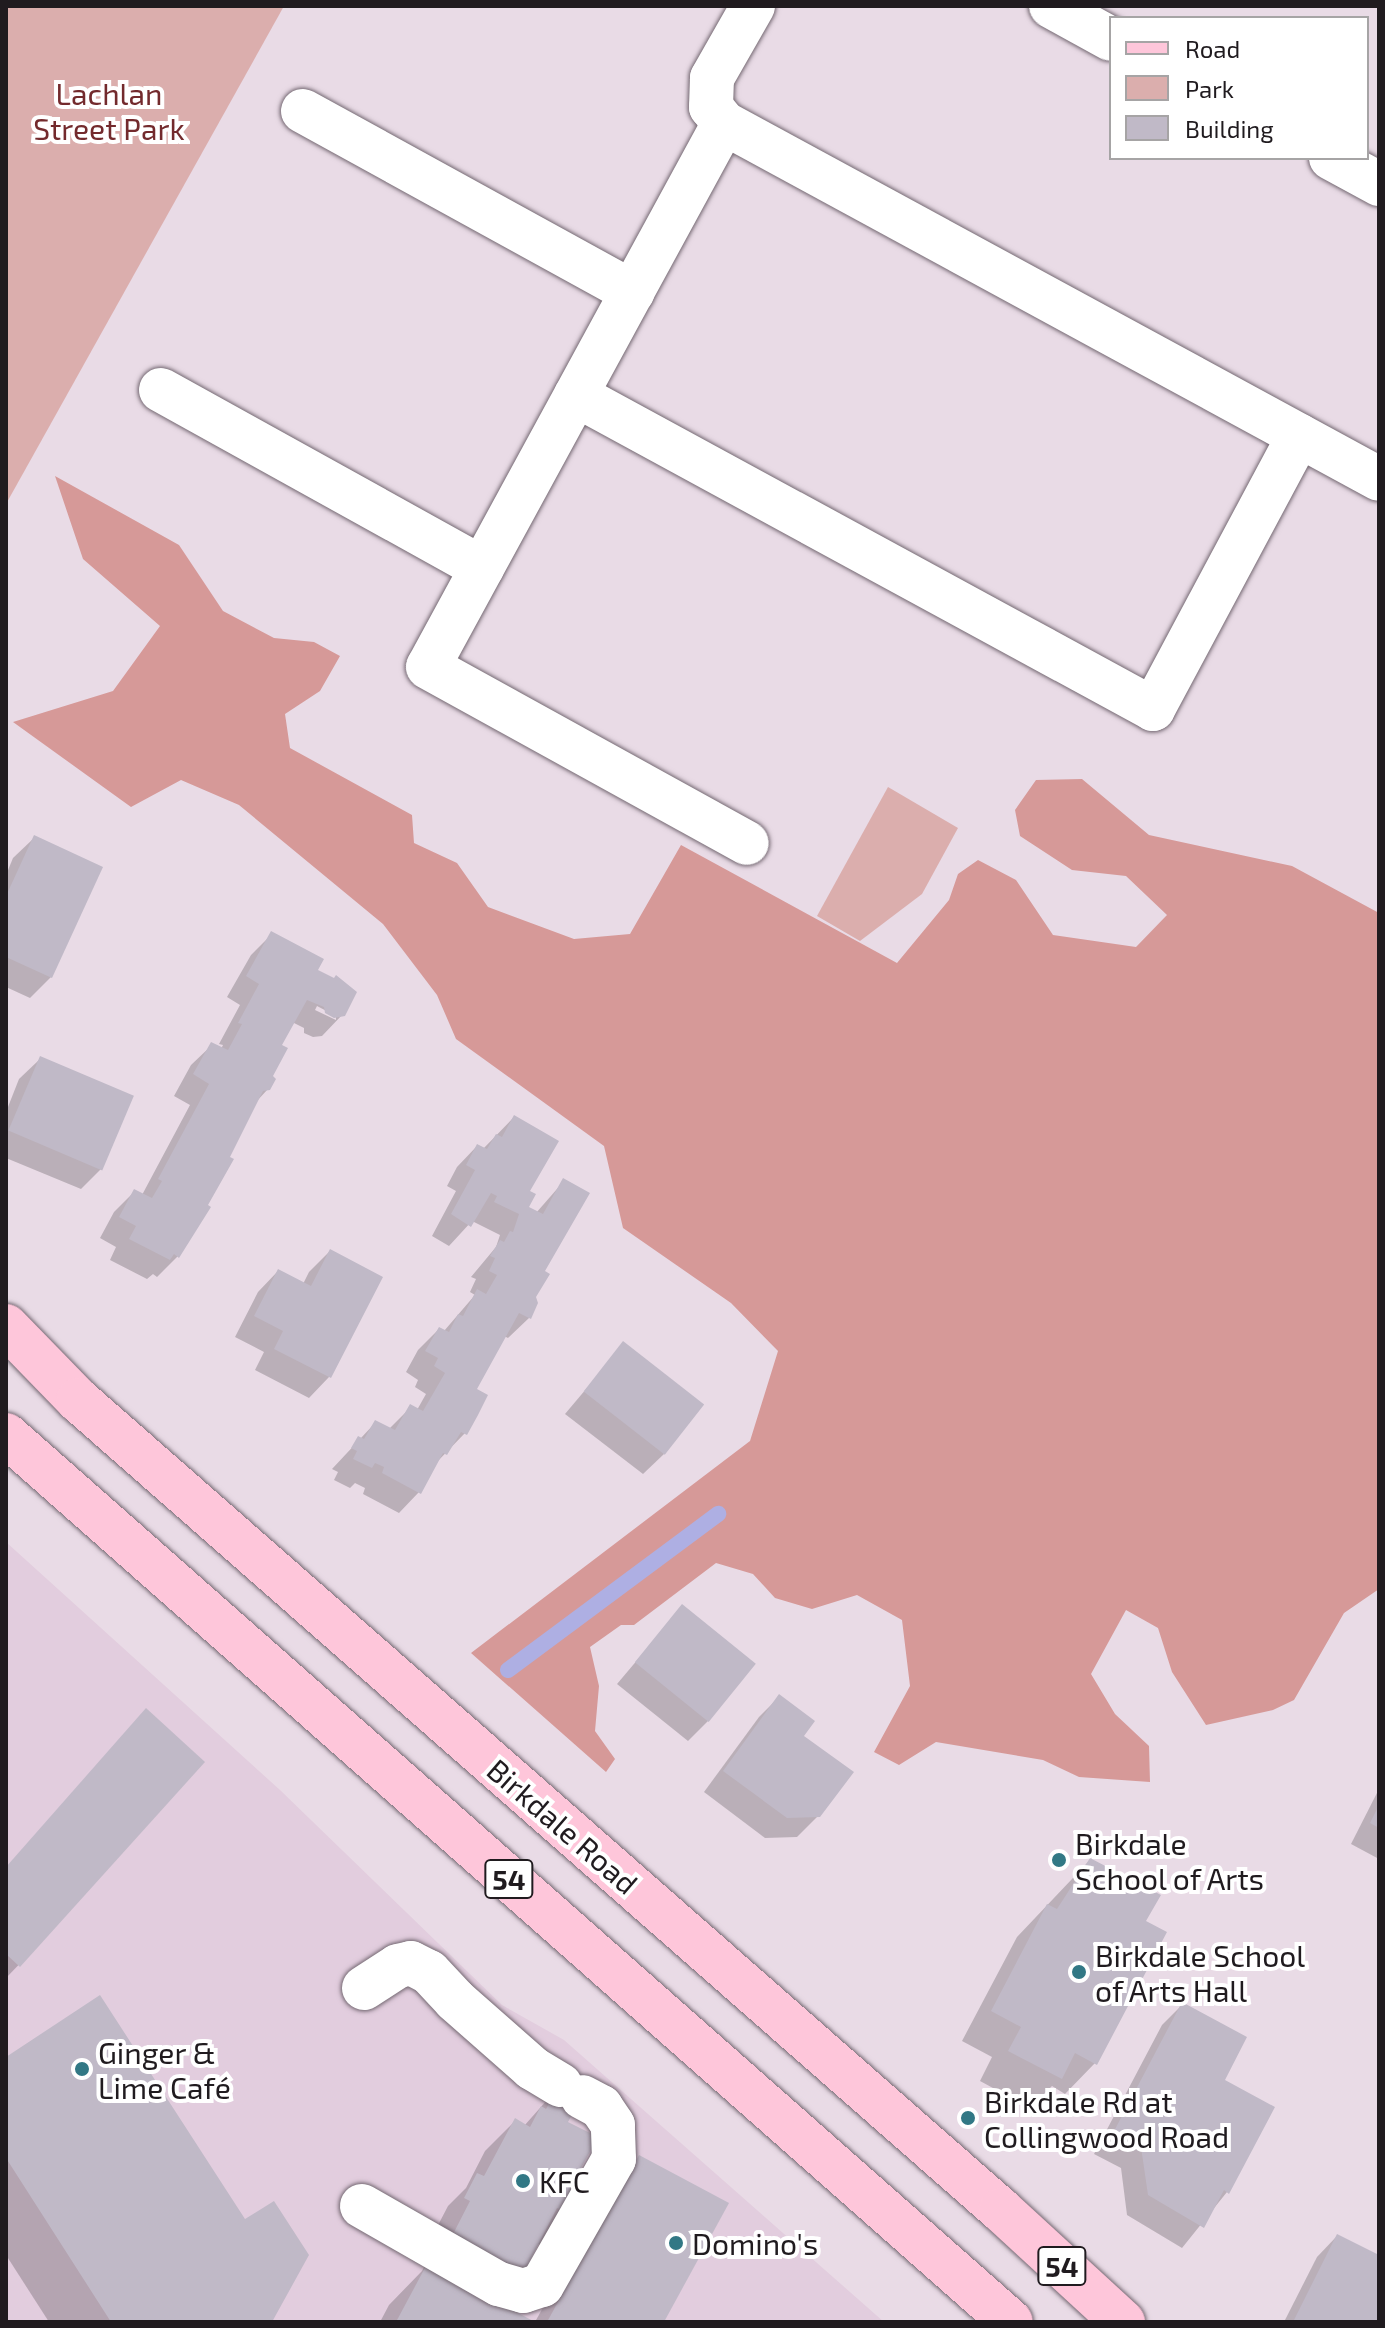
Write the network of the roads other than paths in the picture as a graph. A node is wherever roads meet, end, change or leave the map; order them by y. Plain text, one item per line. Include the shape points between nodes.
1 (753, 6) edge
2 (1051, 6) edge
3 (1109, 38) edge
4 (303, 111) dead end
5 (724, 123) junction
6 (1335, 160) edge
7 (1379, 184) edge
8 (632, 292) junction
9 (161, 390) dead end
10 (576, 395) junction
11 (1299, 436) junction
12 (1379, 479) edge
13 (482, 568) junction
14 (747, 843) dead end
15 (6, 1326) edge
16 (6, 1435) edge
17 (364, 1988) dead end
18 (362, 2206) dead end
19 (1011, 2322) edge
20 (1123, 2322) edge

1 - 5 street via 712,78 711,107
2 - 3 street
4 - 8 street
5 - 8 street
5 - 11 street
6 - 7 street
8 - 10 street
9 - 13 street
10 - 11 street via 1153,709
10 - 13 street
11 - 12 street
13 - 14 street via 428,667
15 - 20 main road, Birkdale Road / 54 via 89,1410
16 - 19 main road, 54
17 - 18 street via 398,1966 411,1963 429,1972 532,2068 601,2107 613,2125 614,2159 542,2285 523,2291 499,2284

